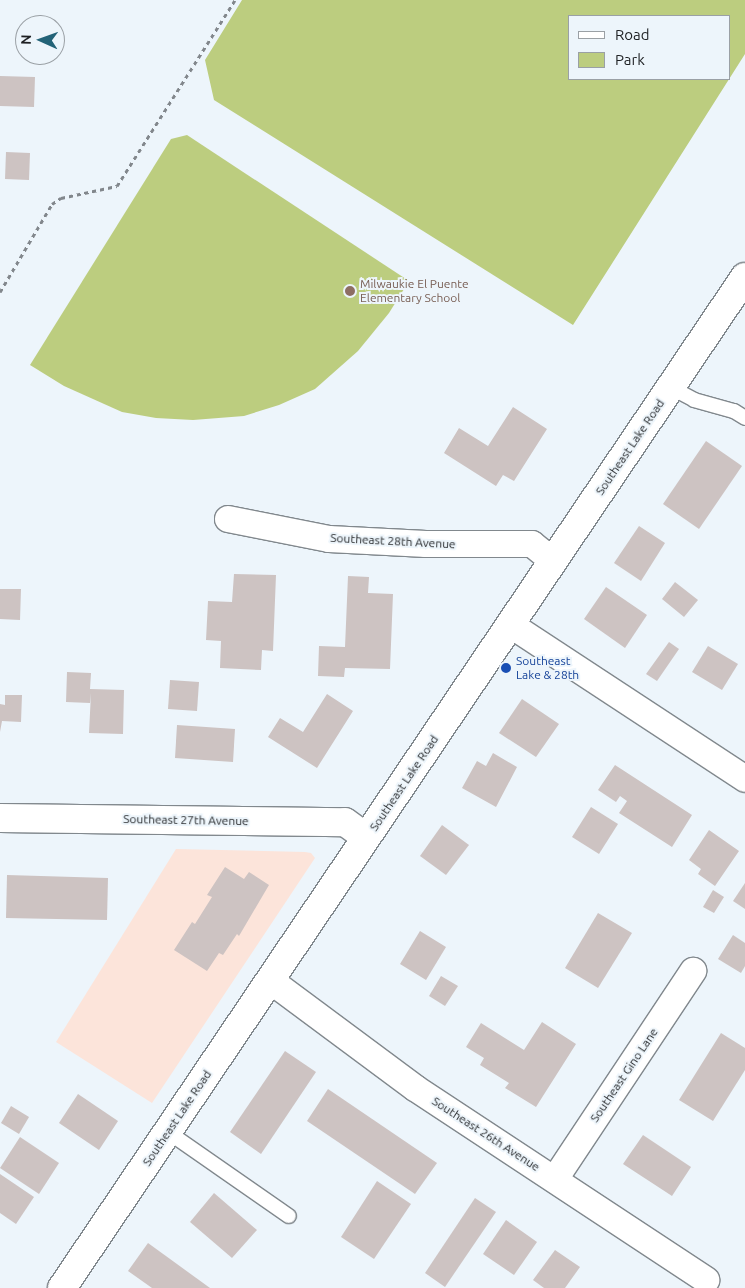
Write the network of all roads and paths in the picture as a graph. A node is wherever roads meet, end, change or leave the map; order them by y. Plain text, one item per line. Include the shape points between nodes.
1 (235, 0) edge
2 (745, 277) edge
3 (0, 292) edge
4 (670, 387) junction
5 (745, 418) edge
6 (228, 519) dead end
7 (554, 562) junction
8 (511, 625) junction
9 (745, 779) edge
10 (0, 818) edge
11 (366, 837) junction
12 (692, 970) dead end
13 (271, 980) junction
14 (168, 1132) junction
15 (555, 1179) junction
16 (289, 1216) dead end
17 (712, 1284) edge
18 (64, 1287) edge

1 - 3 path via 117,186 61,198 52,204
2 - 4 street, Southeast Lake Road
4 - 5 lane via 694,400 734,411
4 - 7 street, Southeast Lake Road
6 - 7 street, Southeast 28th Avenue via 329,539 426,544 532,544
7 - 8 street, Southeast Lake Road
8 - 9 street
8 - 11 street, Southeast Lake Road
10 - 11 street, Southeast 27th Avenue via 345,822
11 - 13 street, Southeast Lake Road
12 - 15 street, Southeast Gino Lane
13 - 14 street, Southeast Lake Road
13 - 15 street, Southeast 26th Avenue via 415,1088
14 - 16 lane
14 - 18 street, Southeast Lake Road
15 - 17 street, Southeast 26th Avenue

